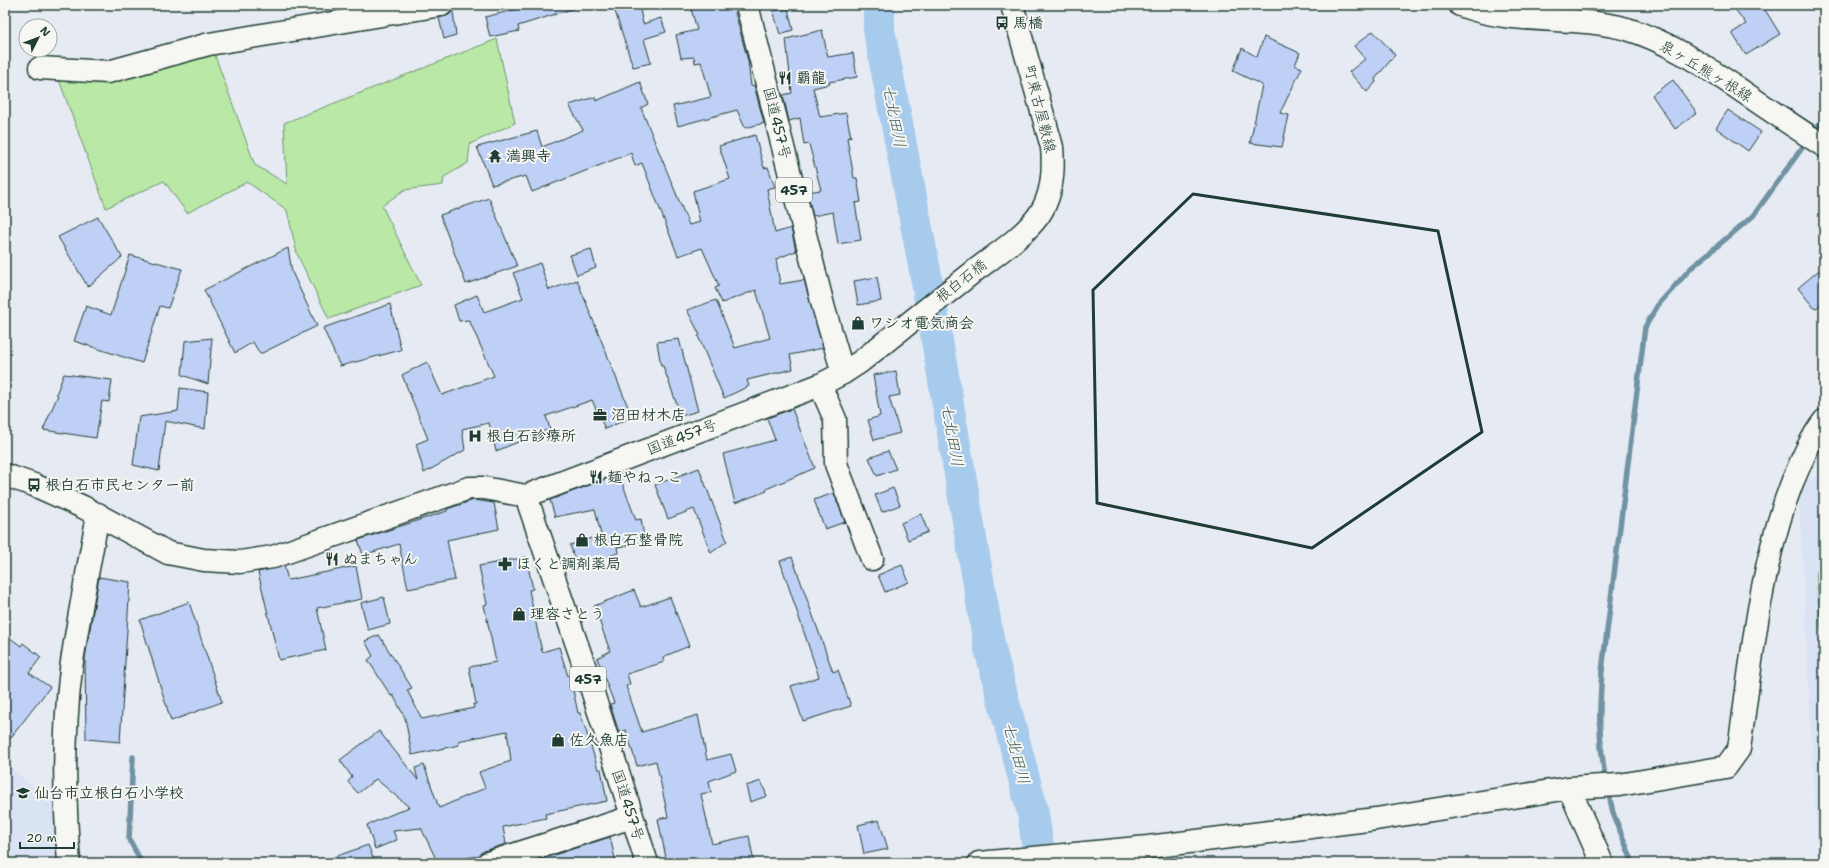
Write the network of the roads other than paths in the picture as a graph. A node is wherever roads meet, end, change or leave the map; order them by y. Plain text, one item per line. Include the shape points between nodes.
1 (441, 5) edge
2 (747, 5) edge
3 (1012, 5) edge
4 (1460, 5) edge
5 (40, 68) dead end
6 (1824, 146) edge
7 (1006, 246) joint
8 (843, 373) junction
9 (820, 385) junction
10 (1824, 421) edge
11 (5, 475) edge
12 (526, 496) junction
13 (98, 514) junction
14 (872, 559) dead end
15 (1575, 788) junction
16 (632, 817) junction
17 (987, 862) edge
18 (69, 863) edge
19 (488, 863) edge
20 (647, 863) edge
21 (1602, 863) edge

1 - 5 main road via 210,44 108,72
2 - 8 main road, 国道457号 / 457 via 824,309
3 - 7 main road, 町東古屋敷線 via 1052,147 1054,164 1046,203 1039,215
4 - 6 main road, 泉ヶ丘熊ヶ根線 via 1495,15 1596,23 1626,29 1654,39 1694,60
7 - 8 main road, 根白石橋
8 - 9 main road, 国道457号
9 - 12 main road, 国道457号
9 - 14 main road via 835,419 836,464
10 - 15 main road via 1803,456 1779,516 1765,574 1739,749 1726,767 1615,785
11 - 13 main road
12 - 13 main road via 484,488 469,488 273,557 240,562 204,560 168,553
12 - 16 main road, 国道457号 / 457 via 584,665
13 - 18 main road via 72,670 66,730 65,809
15 - 17 main road via 1376,819 1148,847
15 - 21 main road
16 - 19 main road
16 - 20 main road, 国道457号 / 457

